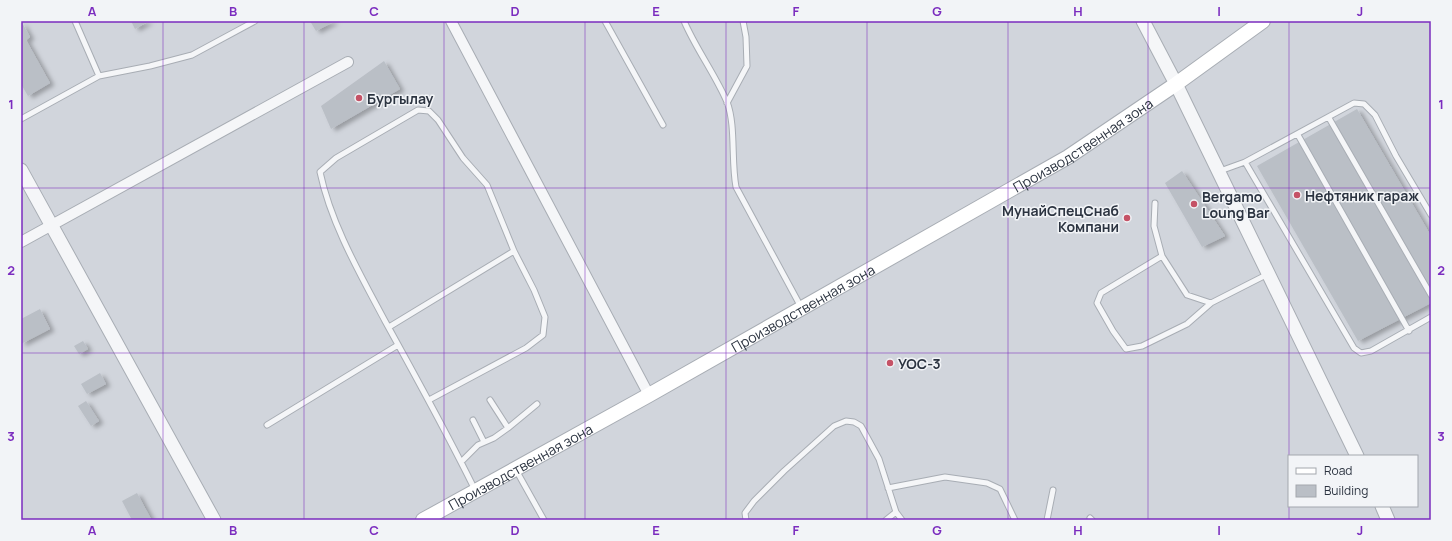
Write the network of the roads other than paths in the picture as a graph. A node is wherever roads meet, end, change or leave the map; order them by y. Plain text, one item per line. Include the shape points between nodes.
1 (75, 21) edge
2 (255, 21) edge
3 (451, 21) edge
4 (606, 21) edge
5 (684, 21) edge
6 (742, 21) edge
7 (1143, 21) edge
8 (1263, 21) edge
9 (348, 62) dead end
10 (99, 76) junction
11 (1176, 84) junction
12 (727, 103) junction
13 (1329, 118) junction
14 (21, 119) edge
15 (663, 125) dead end
16 (1298, 135) junction
17 (1245, 162) junction
18 (21, 170) edge
19 (1219, 172) junction
20 (1155, 203) dead end
21 (1431, 215) edge
22 (51, 226) junction
23 (21, 242) edge
24 (514, 251) junction
25 (1162, 256) junction
26 (1268, 274) junction
27 (1431, 295) edge
28 (1211, 303) junction
29 (801, 308) junction
30 (1431, 317) edge
31 (389, 327) junction
32 (1409, 331) junction
33 (398, 345) junction
34 (649, 395) junction
35 (429, 400) junction
36 (490, 400) dead end
37 (537, 404) dead end
38 (473, 420) dead end
39 (267, 425) dead end
40 (508, 428) junction
41 (484, 442) junction
42 (1357, 455) edge
43 (461, 462) junction
44 (515, 469) junction
45 (888, 488) junction
46 (1053, 490) dead end
47 (476, 491) junction
48 (1382, 507) edge
49 (896, 512) junction
50 (214, 520) edge
51 (425, 520) edge
52 (544, 520) edge
53 (746, 520) edge
54 (886, 520) edge
55 (902, 520) edge
56 (1015, 520) edge
57 (1047, 520) edge
58 (1388, 520) edge

1 - 10 lane
2 - 10 lane via 192,55
3 - 34 street
4 - 15 lane
5 - 12 lane
6 - 12 lane via 746,37 747,66
7 - 11 street
8 - 11 main road, Производственная зона
9 - 22 street
10 - 14 lane
11 - 19 street
11 - 29 main road, Производственная зона via 1068,157
12 - 29 lane via 736,187
13 - 16 lane
13 - 21 lane via 1354,104 1364,104 1375,114 1396,156
13 - 27 lane
16 - 17 lane
16 - 32 lane
17 - 19 lane
17 - 32 lane via 1354,348 1361,353 1371,351
18 - 22 street
19 - 26 street
20 - 25 lane via 1154,226
22 - 23 street
22 - 50 street
24 - 31 lane
24 - 31 lane via 487,185 463,158 438,120 429,111 418,110 336,158 320,172 325,197 360,275
24 - 35 lane via 545,317 543,335 526,348
25 - 28 lane via 1187,295
25 - 28 lane via 1101,292 1097,303 1126,349 1142,346 1187,324
26 - 28 lane
26 - 42 street
29 - 34 main road, Производственная зона
30 - 32 lane
31 - 33 lane
33 - 35 lane
33 - 39 lane
34 - 44 main road, Производственная зона
35 - 43 lane
36 - 40 lane
37 - 40 lane
38 - 41 lane
40 - 41 lane
41 - 43 lane
43 - 47 lane
44 - 47 main road, Производственная зона
44 - 52 lane
45 - 49 lane
45 - 53 lane via 878,459 861,426 846,421 834,426 784,471 754,501 745,513
45 - 56 lane via 945,477 987,483 1000,489
46 - 57 lane
47 - 51 main road, Производственная зона
48 - 58 street
49 - 54 lane
49 - 55 lane

